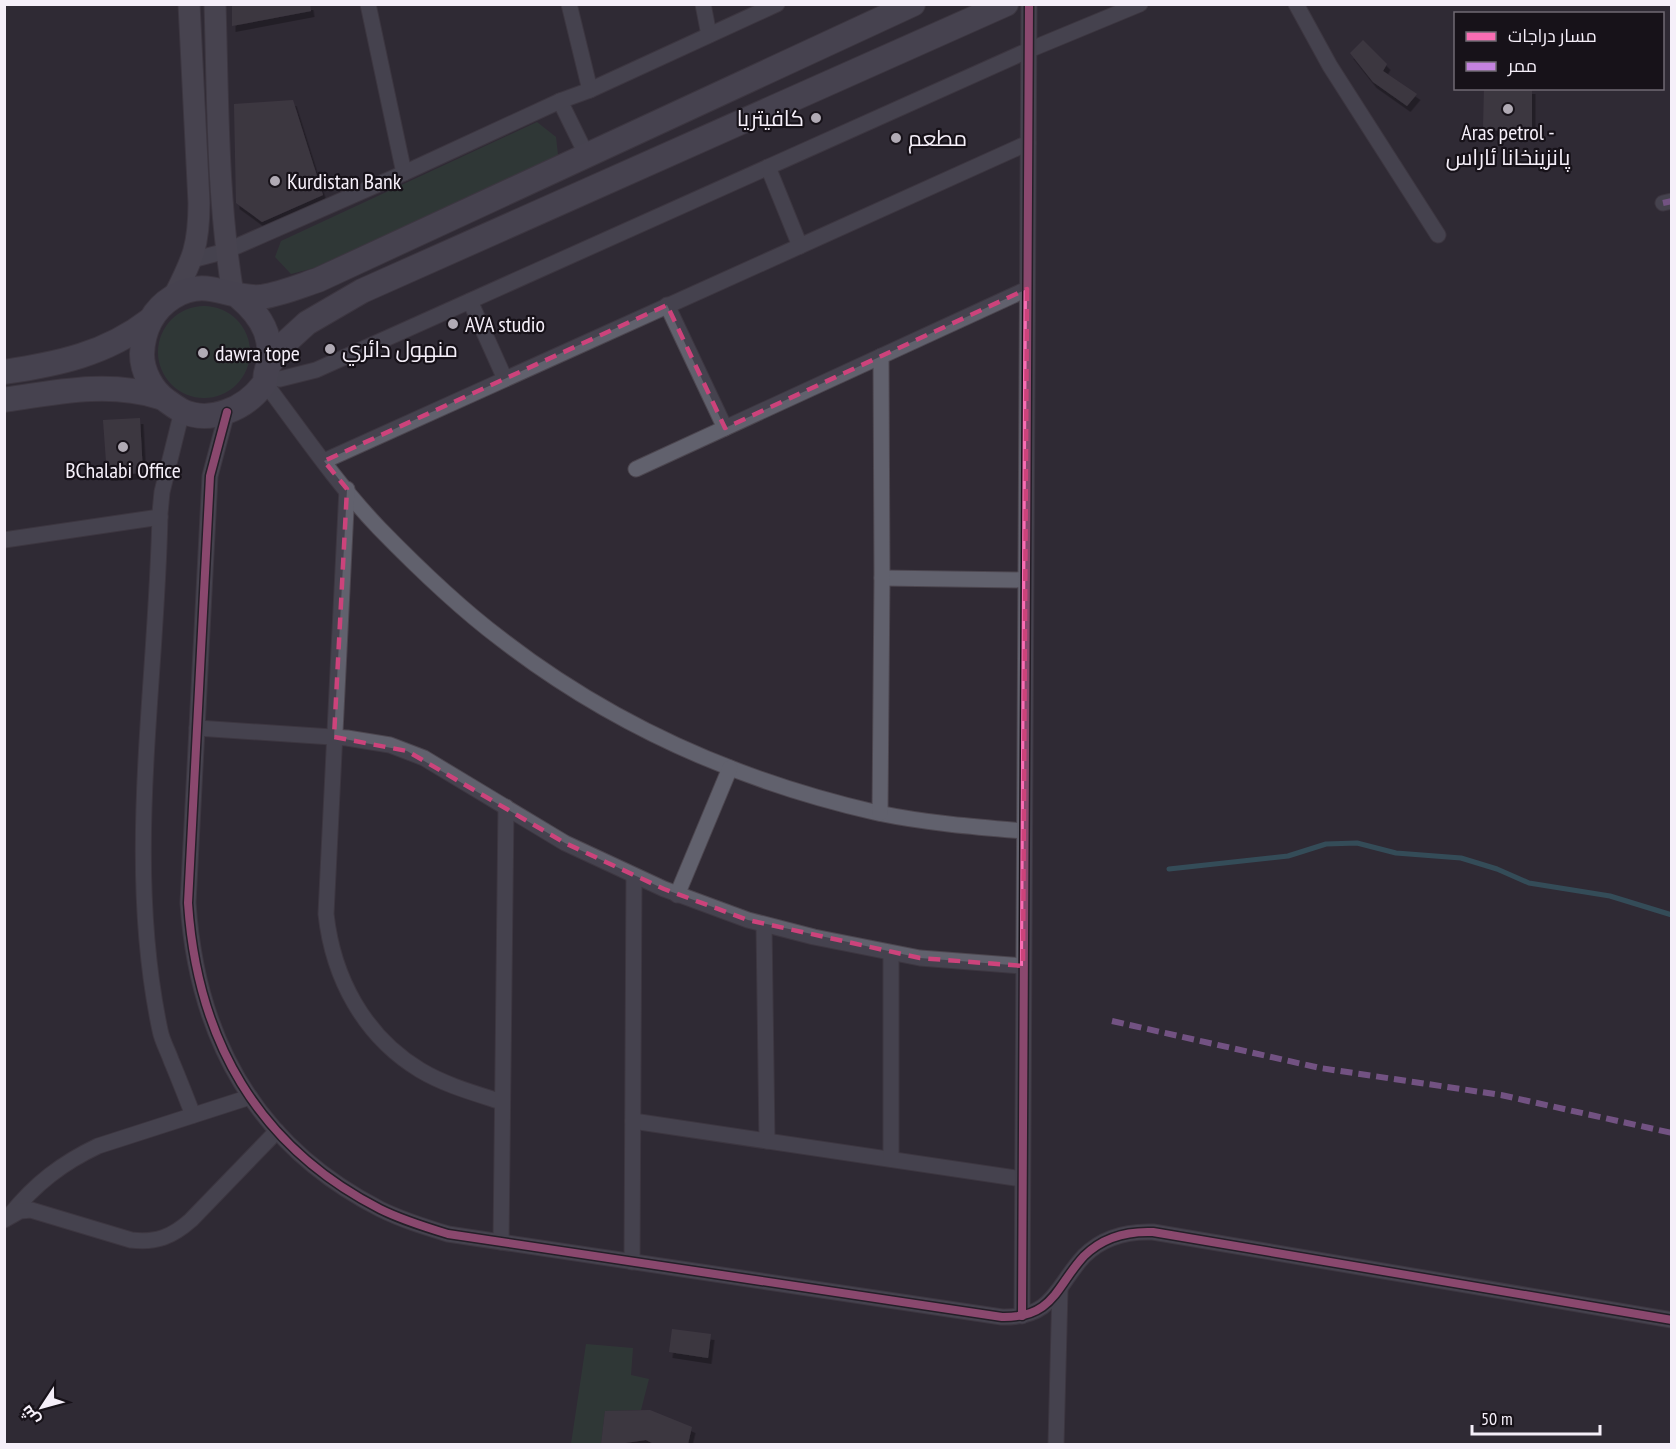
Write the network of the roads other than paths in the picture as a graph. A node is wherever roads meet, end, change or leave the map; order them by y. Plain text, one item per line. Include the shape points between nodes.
1 (189, 4) edge
2 (215, 4) edge
3 (368, 4) edge
4 (569, 4) edge
5 (703, 4) edge
6 (777, 4) edge
7 (913, 4) edge
8 (1006, 4) edge
9 (1029, 4) edge
10 (1140, 4) edge
11 (1296, 4) edge
12 (710, 35) junction
13 (1029, 50) junction
14 (590, 90) junction
15 (560, 101) junction
16 (1028, 143) junction
17 (587, 156) junction
18 (768, 167) junction
19 (404, 173) junction
20 (1438, 235) dead end
21 (800, 246) junction
22 (226, 251) junction
23 (192, 260) junction
24 (1027, 290) junction
25 (236, 295) junction
26 (174, 296) junction
27 (470, 301) junction
28 (667, 305) junction
29 (150, 320) junction
30 (881, 356) junction
31 (4, 372) edge
32 (266, 376) junction
33 (505, 379) junction
34 (160, 397) junction
35 (4, 400) edge
36 (182, 411) junction
37 (227, 412) junction
38 (725, 428) junction
39 (324, 461) junction
40 (636, 469) dead end
41 (347, 489) junction
42 (160, 517) junction
43 (4, 540) edge
44 (882, 578) junction
45 (1025, 580) junction
46 (197, 728) junction
47 (334, 737) junction
48 (730, 768) junction
49 (506, 807) junction
50 (880, 813) junction
51 (1024, 831) junction
52 (634, 876) junction
53 (677, 895) junction
54 (764, 924) junction
55 (891, 953) junction
56 (1023, 966) junction
57 (250, 1097) junction
58 (502, 1102) junction
59 (193, 1115) junction
60 (633, 1121) junction
61 (277, 1131) junction
62 (767, 1141) junction
63 (891, 1159) junction
64 (1022, 1179) junction
65 (7, 1218) edge
66 (501, 1242) junction
67 (632, 1262) junction
68 (1060, 1289) junction
69 (1022, 1316) junction
70 (1671, 1320) edge
71 (1056, 1444) edge

1 - 23 main road via 200,203 199,232
2 - 22 main road
3 - 19 street
4 - 14 street
5 - 12 street
6 - 12 street
7 - 17 main road
8 - 32 main road via 362,291 307,323 284,344
9 - 13 street
10 - 13 street
11 - 20 street via 1330,66
12 - 14 street
13 - 16 street
13 - 18 street
14 - 15 street
15 - 17 street
15 - 19 street
16 - 21 street
16 - 24 street
17 - 25 main road via 318,280 261,297
18 - 21 street
18 - 27 street
19 - 22 street
21 - 28 street
22 - 23 street
22 - 25 main road
23 - 26 main road
24 - 30 street
24 - 45 street
25 - 26 main road via 203,288
25 - 32 main road via 254,310 264,327 270,346
26 - 29 main road
27 - 32 street via 316,370 280,378
27 - 33 street
28 - 33 street
28 - 38 street
29 - 31 main road via 110,345 83,356
29 - 34 main road via 142,360 148,380
30 - 38 street
30 - 44 street
32 - 37 main road via 247,401
32 - 39 street
33 - 39 street
34 - 35 main road via 140,390 110,388
34 - 36 main road
36 - 37 main road via 199,415
36 - 42 street via 162,492
37 - 46 street via 210,476
38 - 40 street
39 - 41 street
41 - 47 street
41 - 48 street via 377,526 436,585 501,639 570,687 643,729
42 - 43 street
42 - 59 street via 143,837 146,944 161,1033
44 - 45 street
44 - 50 street
45 - 51 street
46 - 47 street
46 - 57 street via 188,903 191,938 196,971 213,1026
47 - 49 street via 369,740 407,751
47 - 58 street via 326,915 334,958 349,996 372,1029 403,1059 440,1080
48 - 50 street via 798,792
48 - 53 street
49 - 52 street via 565,843
49 - 58 street
50 - 51 street via 951,825
51 - 56 street
52 - 53 street
52 - 60 street
53 - 54 street
54 - 55 street
54 - 62 street
55 - 56 street
55 - 63 street
56 - 64 street
57 - 59 street
57 - 61 street
58 - 66 street
59 - 65 street via 98,1146 71,1160 39,1183
60 - 62 street
60 - 67 street
61 - 65 street via 179,1232 164,1239 131,1240 32,1210
61 - 66 street via 322,1173 382,1210 448,1234
62 - 63 street
63 - 64 street
64 - 69 street
66 - 67 street
67 - 69 street via 1002,1317
68 - 69 street via 1050,1302
68 - 70 street via 1094,1247 1122,1234 1145,1232
68 - 71 street

